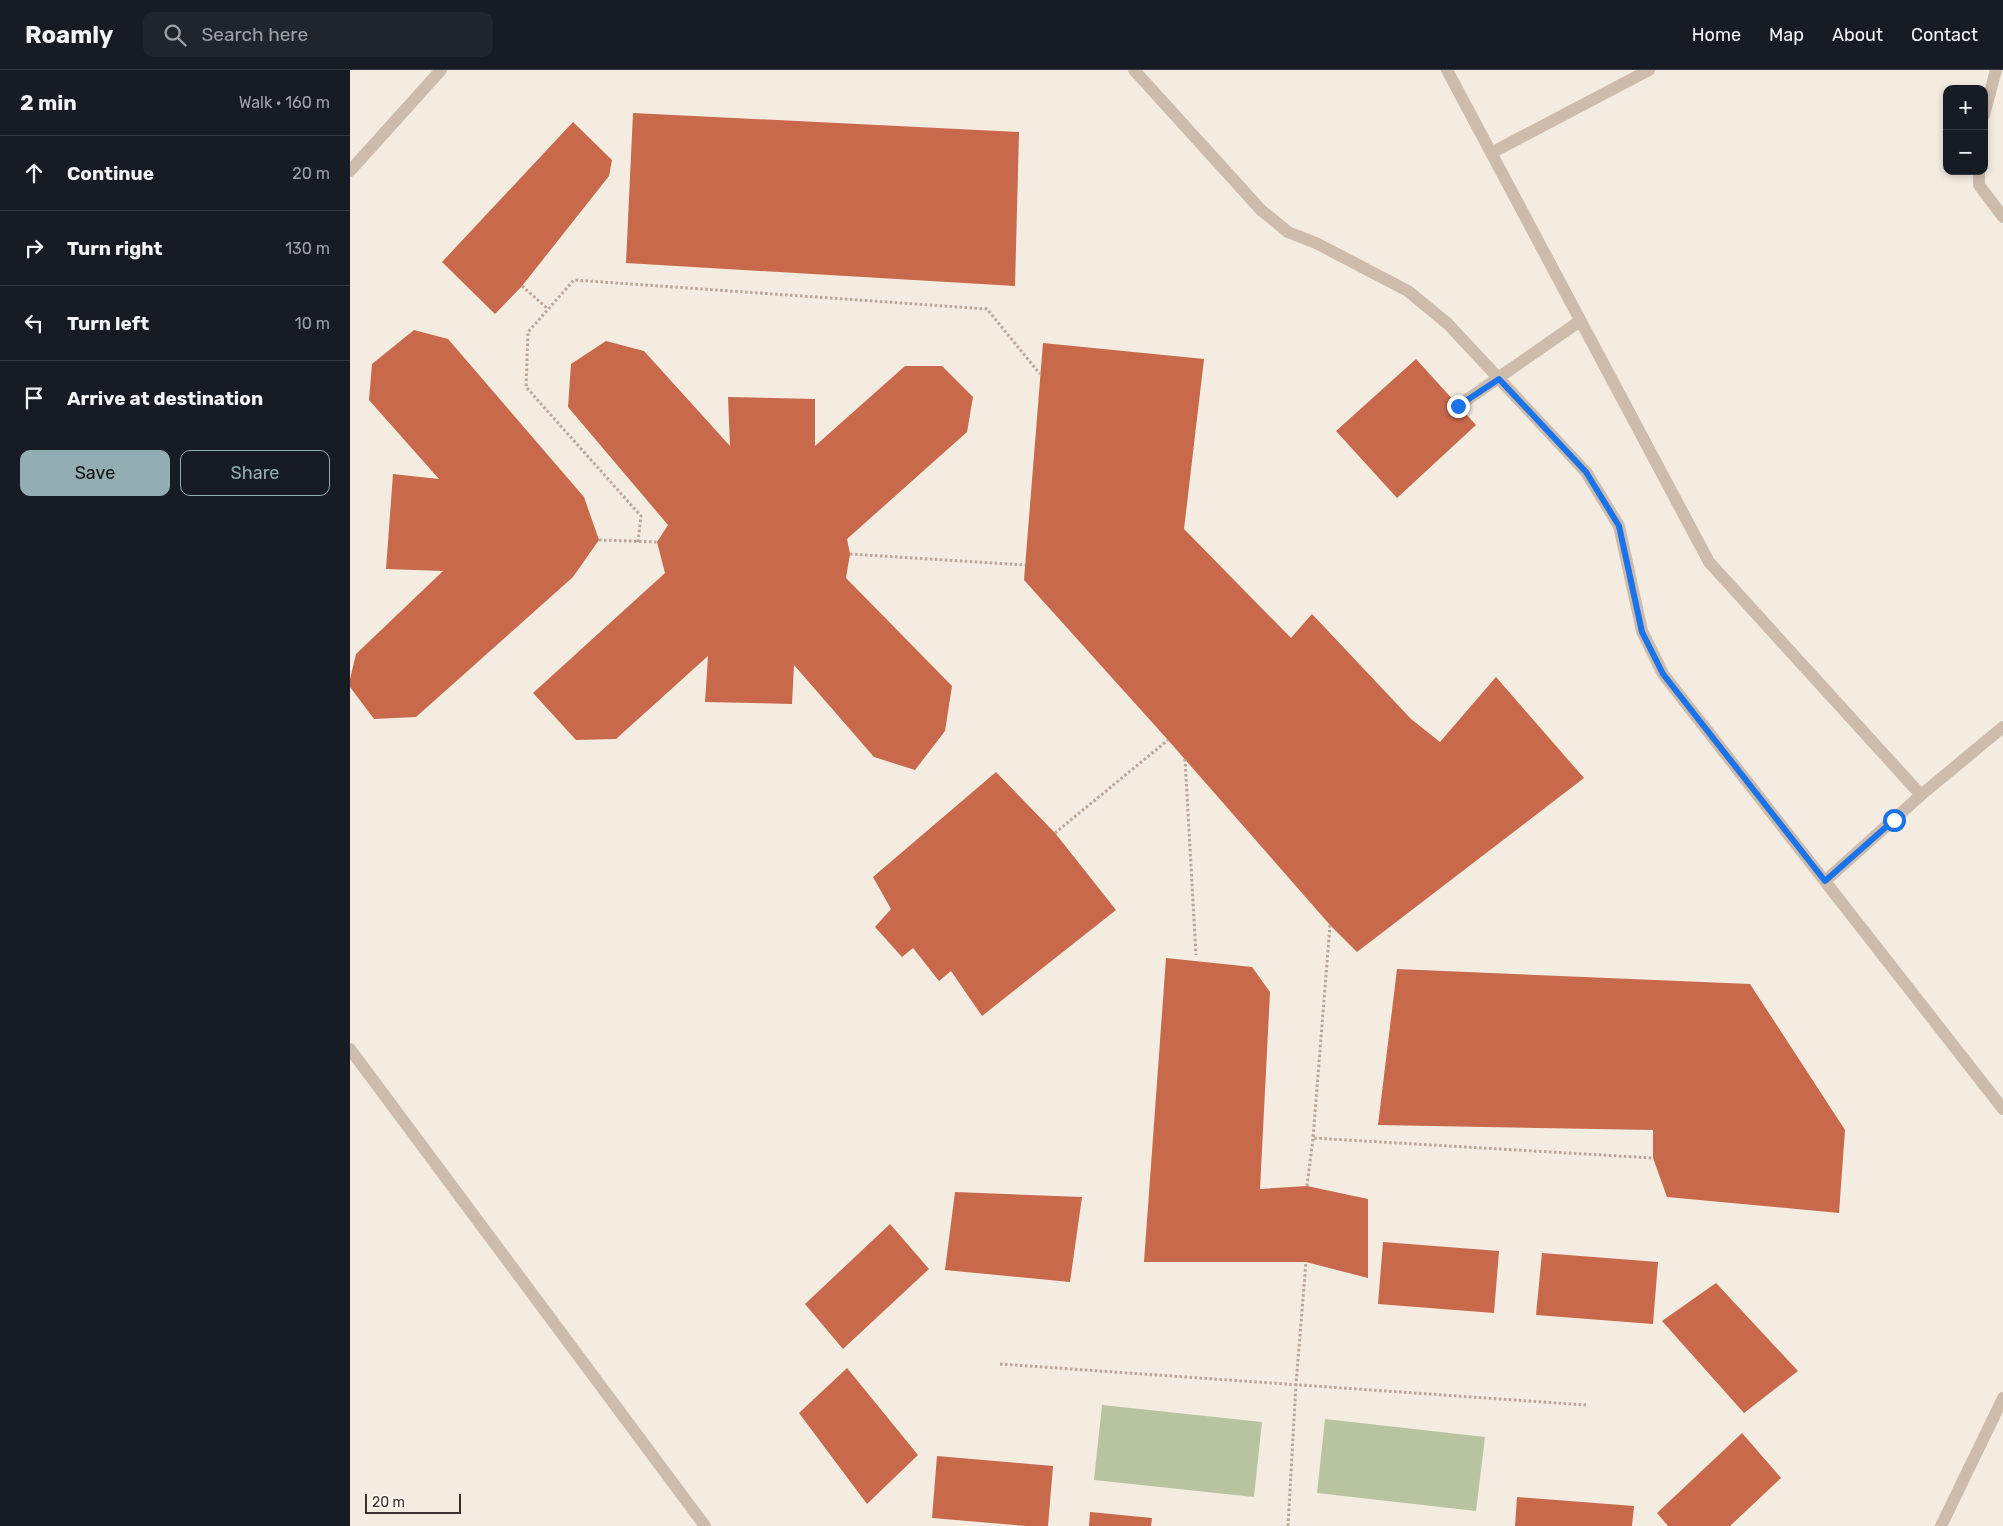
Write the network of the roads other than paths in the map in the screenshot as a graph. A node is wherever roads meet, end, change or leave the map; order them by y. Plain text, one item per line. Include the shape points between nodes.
1 (440, 70) edge
2 (1134, 70) edge
3 (1447, 70) edge
4 (1649, 70) edge
5 (1996, 72) edge
6 (1988, 101) edge
7 (1491, 153) junction
8 (350, 171) edge
9 (1979, 175) edge
10 (2003, 218) edge
11 (1580, 321) junction
12 (1499, 379) junction
13 (1458, 406) dead end
14 (2003, 727) edge
15 (1921, 795) junction
16 (1825, 881) junction
17 (350, 1049) edge
18 (2003, 1109) edge
19 (2003, 1398) edge
20 (705, 1526) edge
21 (1942, 1526) edge

1 - 8 lane
2 - 12 lane via 1261,210 1288,232 1408,291 1448,324
3 - 7 lane
4 - 7 lane
5 - 6 lane
7 - 11 lane
9 - 10 lane via 1979,185
11 - 12 lane
11 - 15 lane via 1709,562
12 - 13 lane
12 - 16 lane via 1586,472 1619,526 1642,632 1663,674
14 - 15 lane
15 - 16 lane
16 - 18 lane
17 - 20 lane
19 - 21 lane

